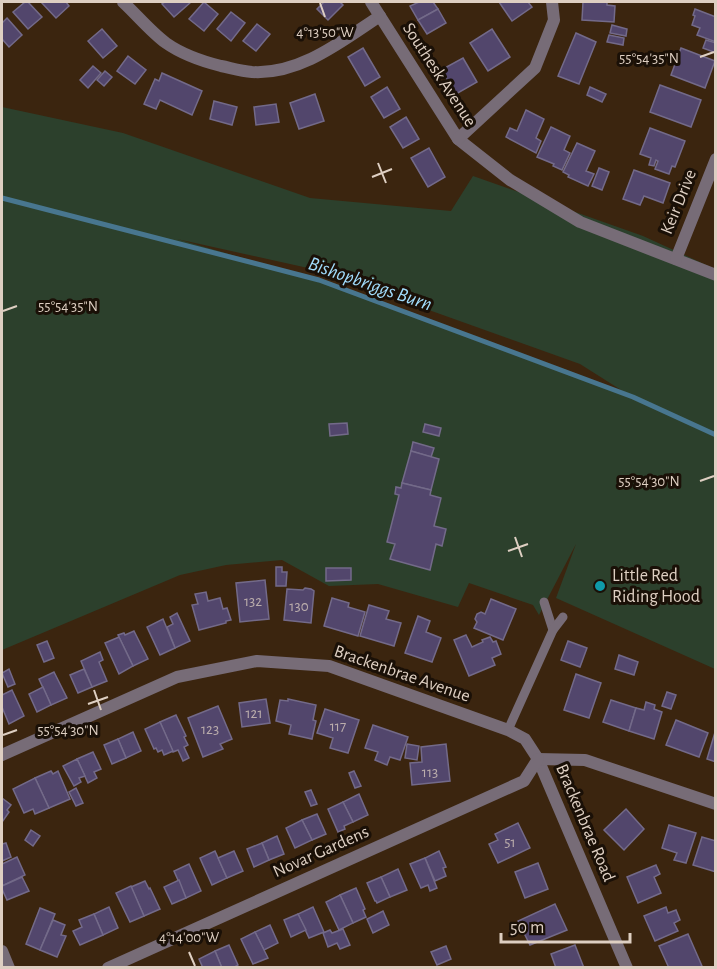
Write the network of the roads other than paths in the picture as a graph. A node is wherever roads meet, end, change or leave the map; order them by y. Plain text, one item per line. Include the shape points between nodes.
1 (123, 2) edge
2 (371, 2) edge
3 (552, 2) edge
4 (380, 16) junction
5 (458, 139) junction
6 (716, 159) edge
7 (676, 259) junction
8 (716, 275) edge
9 (544, 602) dead end
10 (563, 617) dead end
11 (553, 630) junction
12 (508, 730) junction
13 (2, 755) edge
14 (538, 759) junction
15 (716, 804) edge
16 (2, 951) edge
17 (9, 968) edge
18 (108, 968) edge
19 (627, 968) edge

1 - 4 street via 165,42 188,56 255,72 287,67 318,56
2 - 4 street, Southesk Avenue
3 - 5 street via 554,20 535,68
4 - 5 street, Southesk Avenue
5 - 7 street, Southesk Avenue via 510,180 580,222
6 - 7 street, Keir Drive
7 - 8 street, Southesk Avenue
9 - 11 lane
10 - 11 lane
11 - 12 lane
12 - 13 street, Brackenbrae Avenue via 329,666 257,661 177,677
12 - 14 street, Brackenbrae Avenue via 525,739
14 - 15 street via 585,760
14 - 18 street, Novar Gardens via 524,781
14 - 19 street, Brackenbrae Road
16 - 17 street

